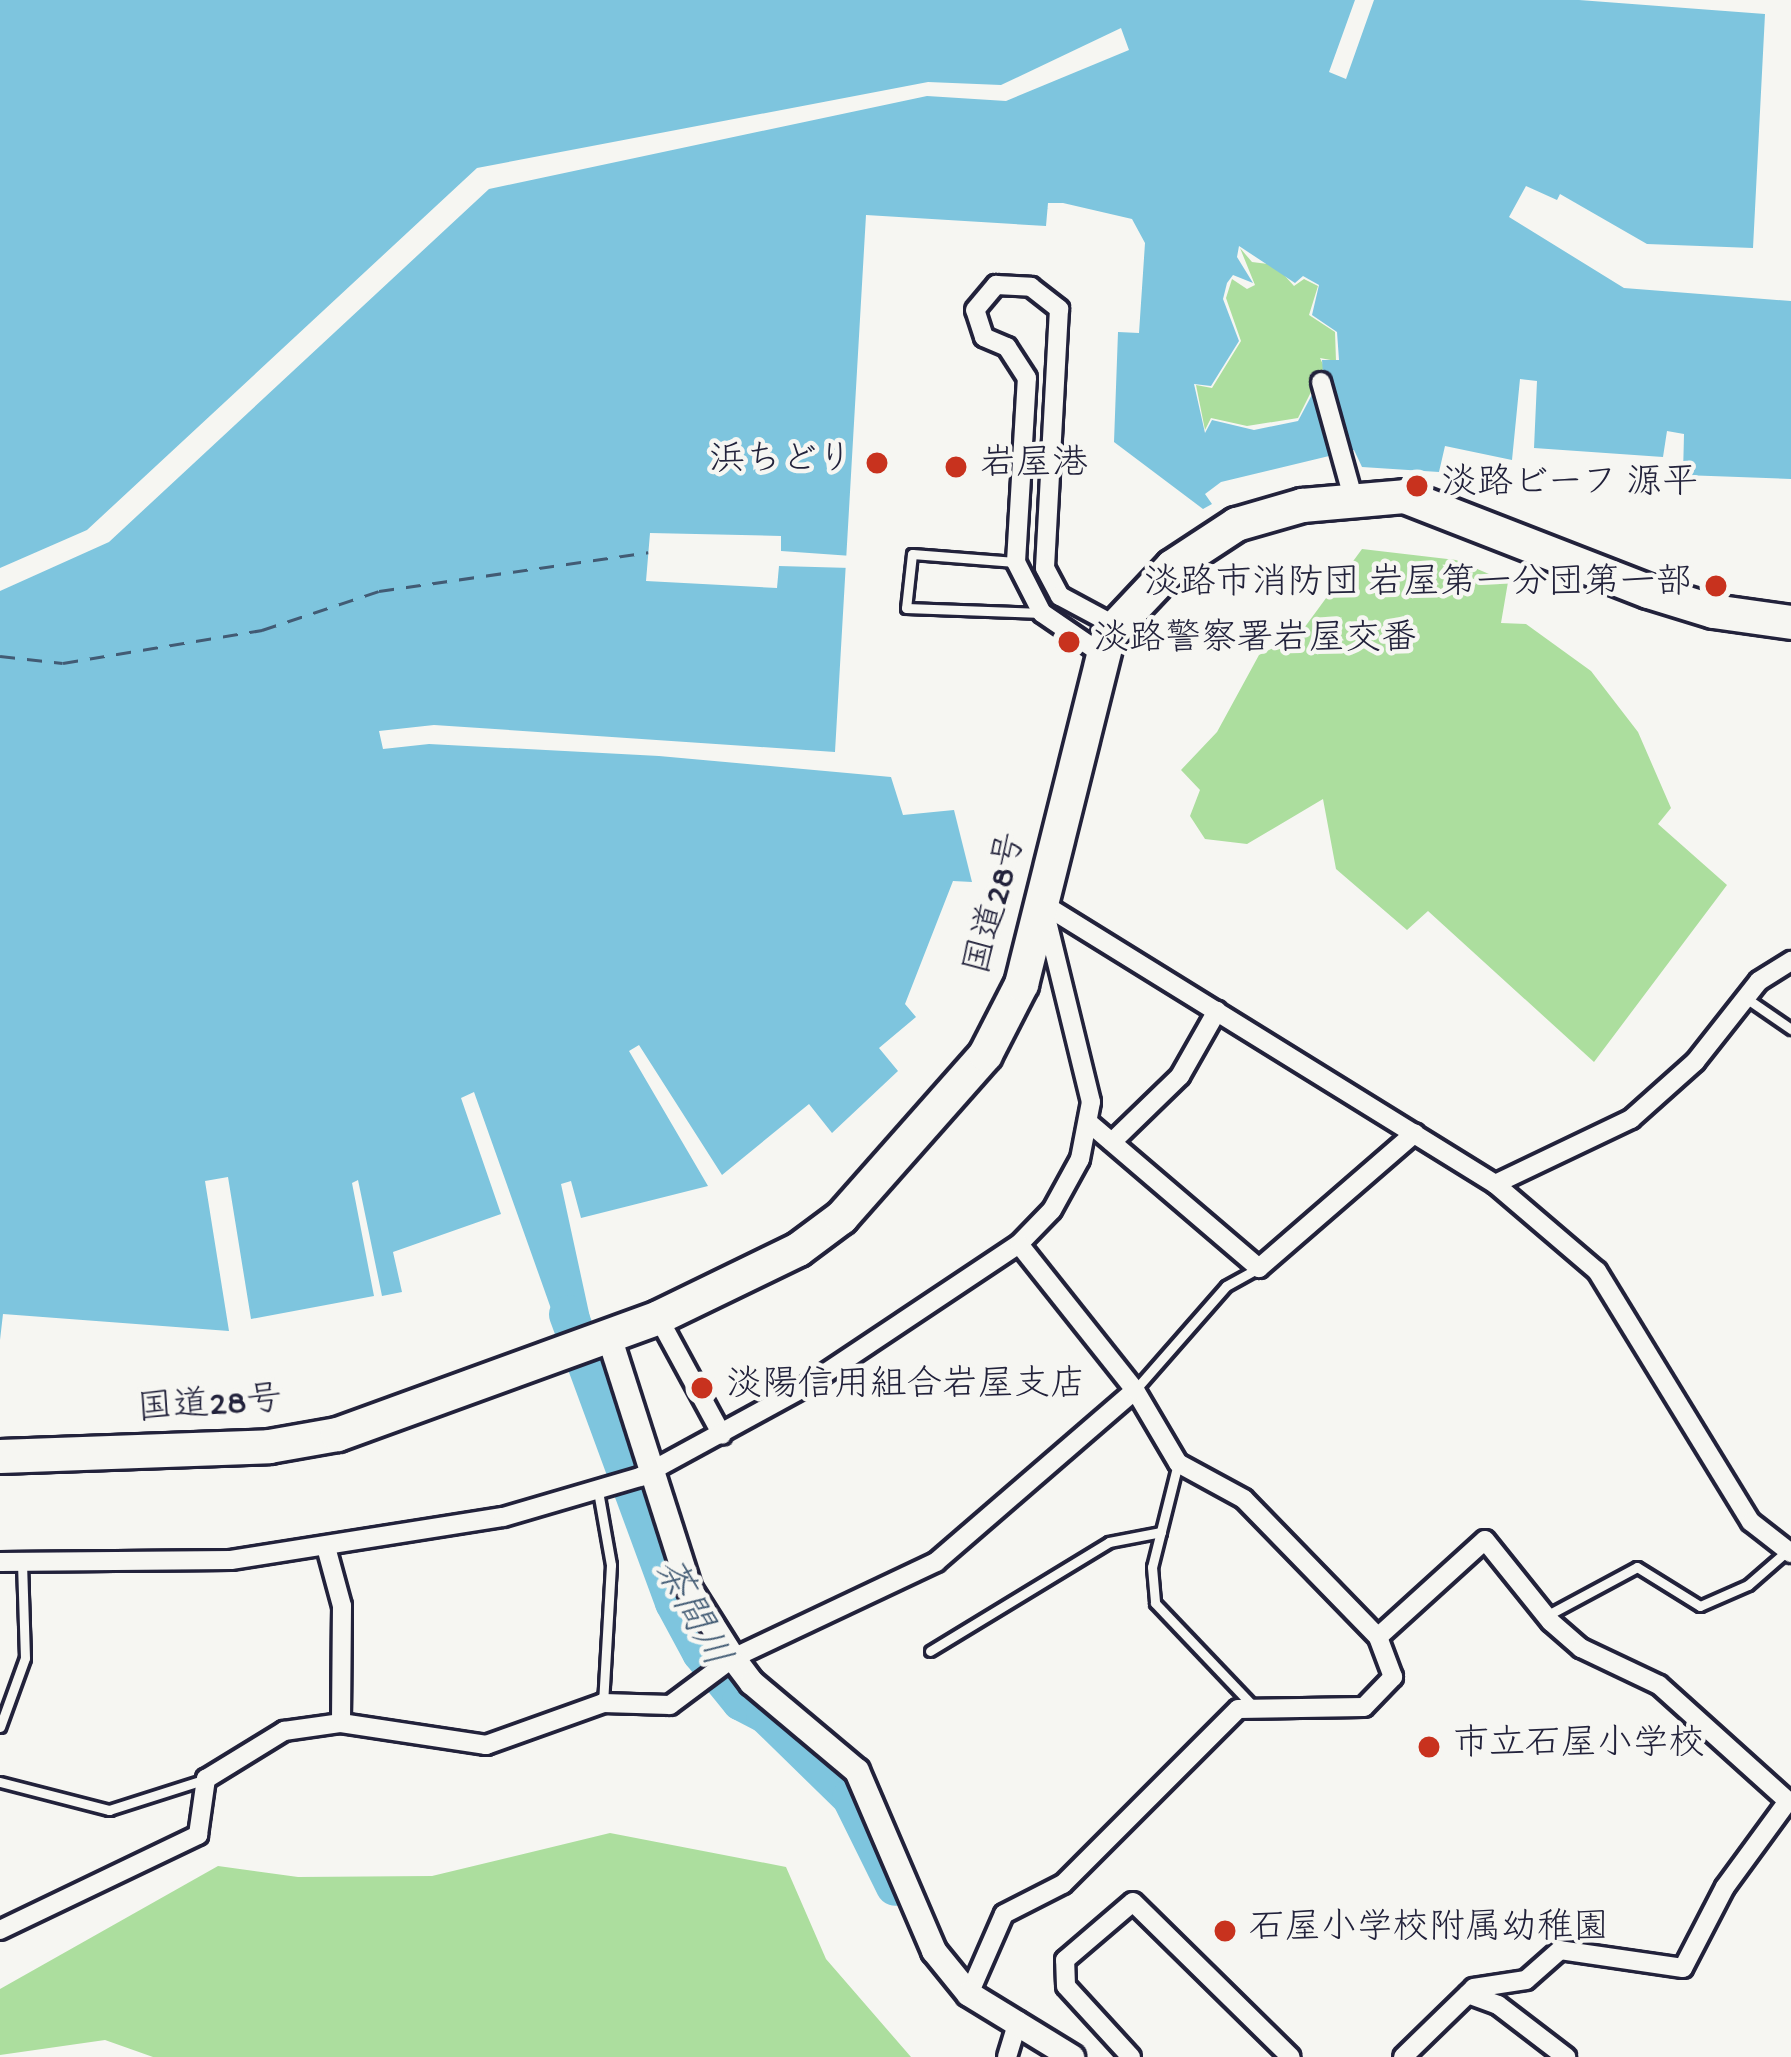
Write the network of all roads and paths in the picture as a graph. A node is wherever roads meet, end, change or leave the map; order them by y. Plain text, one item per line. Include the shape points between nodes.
1 (1321, 382) dead end
2 (1350, 484) junction
3 (1016, 562) junction
4 (1042, 614) junction
5 (1791, 622) edge
6 (1107, 638) junction
7 (1043, 904) junction
8 (1791, 961) edge
9 (1746, 998) junction
10 (1217, 1011) junction
11 (1791, 1029) edge
12 (1088, 1122) junction
13 (1414, 1133) junction
14 (1112, 1142) junction
15 (1495, 1184) junction
16 (1019, 1244) junction
17 (1258, 1268) junction
18 (658, 1317) junction
19 (601, 1335) junction
20 (1135, 1390) junction
21 (722, 1435) junction
22 (0, 1456) edge
23 (1178, 1463) junction
24 (644, 1475) junction
25 (606, 1489) junction
26 (1161, 1532) junction
27 (326, 1547) junction
28 (1790, 1552) edge
29 (0, 1562) edge
30 (22, 1562) junction
31 (1546, 1616) junction
32 (1378, 1637) junction
33 (930, 1651) dead end
34 (728, 1660) junction
35 (603, 1702) junction
36 (1256, 1709) junction
37 (341, 1723) junction
38 (0, 1727) edge
39 (206, 1779) junction
40 (0, 1782) edge
41 (0, 1930) edge
42 (969, 1994) junction
43 (1468, 1994) junction
44 (1018, 2021) junction
45 (1007, 2057) edge
46 (1072, 2057) edge
47 (1131, 2057) edge
48 (1291, 2057) edge
49 (1403, 2057) edge
50 (1566, 2057) edge

1 - 2 street
2 - 5 highway via 1443,506 1648,591
2 - 6 highway via 1225,530 1172,566
3 - 4 street
3 - 4 lane via 912,554 906,608
3 - 6 street via 1027,378 1006,347 984,337 975,310 996,285 1030,286 1059,309 1045,568 1060,596
4 - 6 street
6 - 7 highway, 国道28号
7 - 10 street
7 - 12 street via 1086,1064
7 - 18 highway, 国道28号 via 1021,984 986,1054 914,1140 798,1249
8 - 9 street
9 - 11 lane
9 - 15 street via 1695,1061 1631,1119
10 - 13 street
10 - 14 street via 1180,1076
12 - 14 street
12 - 16 street via 1080,1159 1052,1210
13 - 15 street
13 - 17 street
14 - 17 street
15 - 28 street via 1597,1271 1751,1522
16 - 20 street
16 - 21 street
17 - 20 lane via 1226,1286
18 - 19 highway, 国道28号
18 - 21 street
19 - 22 highway, 国道28号 via 338,1434 269,1446
19 - 24 street
20 - 23 street
20 - 34 street via 936,1562
21 - 24 street
23 - 26 lane
23 - 32 street via 1244,1499
24 - 25 street
24 - 34 street
25 - 27 street
25 - 35 lane via 611,1565
26 - 33 lane via 1109,1542
26 - 36 lane via 1155,1603
27 - 30 street via 117,1567
27 - 37 street via 342,1606
28 - 31 lane via 1748,1586 1700,1606 1637,1568
29 - 30 street
30 - 38 lane via 25,1658
31 - 32 street via 1485,1540
31 - 43 street via 1581,1648 1659,1685 1788,1802 1725,1887 1683,1968 1560,1950 1526,1980
32 - 36 street via 1393,1677 1364,1707
34 - 35 street via 670,1705
34 - 42 street via 857,1771 934,1951
35 - 37 street via 486,1745
36 - 42 street via 1238,1709 1063,1885 1004,1915
37 - 39 street via 284,1731
39 - 40 lane via 109,1810
39 - 41 street via 198,1835
42 - 44 street
43 - 49 street
43 - 50 street via 1498,2005
44 - 45 street
44 - 46 street
47 - 48 street via 1066,1986 1065,1960 1133,1902

